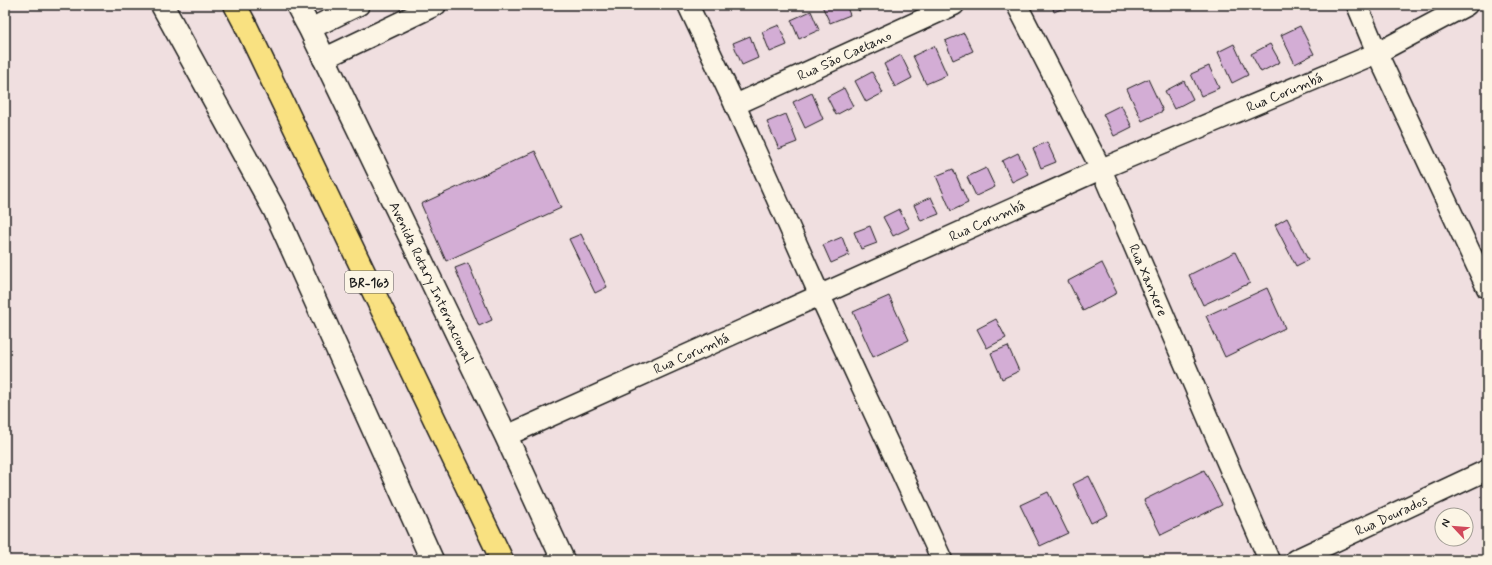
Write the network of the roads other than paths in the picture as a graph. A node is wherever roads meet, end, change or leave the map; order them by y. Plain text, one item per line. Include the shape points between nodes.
1 (162, 5) edge
2 (235, 5) edge
3 (297, 5) edge
4 (359, 5) edge
5 (436, 5) edge
6 (688, 5) edge
7 (954, 5) edge
8 (1017, 5) edge
9 (1357, 5) edge
10 (1467, 5) edge
11 (310, 29) junction
12 (1376, 53) junction
13 (323, 59) junction
14 (735, 105) junction
15 (1101, 169) junction
16 (1487, 288) edge
17 (820, 296) junction
18 (506, 436) junction
19 (1487, 470) edge
20 (432, 560) edge
21 (502, 560) edge
22 (563, 560) edge
23 (942, 560) edge
24 (1269, 560) edge
25 (1295, 560) edge

1 - 20 street via 275,211
2 - 21 highway, BR-163
3 - 11 street, Avenida Rotary Internacional
4 - 11 street
5 - 13 street
6 - 14 street
7 - 14 street, Rua São Caetano
8 - 15 street, Rua Xanxere
9 - 12 street
10 - 12 street, Rua Corumbá
11 - 13 street, Avenida Rotary Internacional
12 - 15 street, Rua Corumbá
12 - 16 street
13 - 18 street, Avenida Rotary Internacional
14 - 17 street
15 - 17 street, Rua Corumbá
15 - 24 street, Rua Xanxere
17 - 18 street, Rua Corumbá
17 - 23 street
18 - 22 street, Avenida Rotary Internacional
19 - 25 street, Rua Dourados

